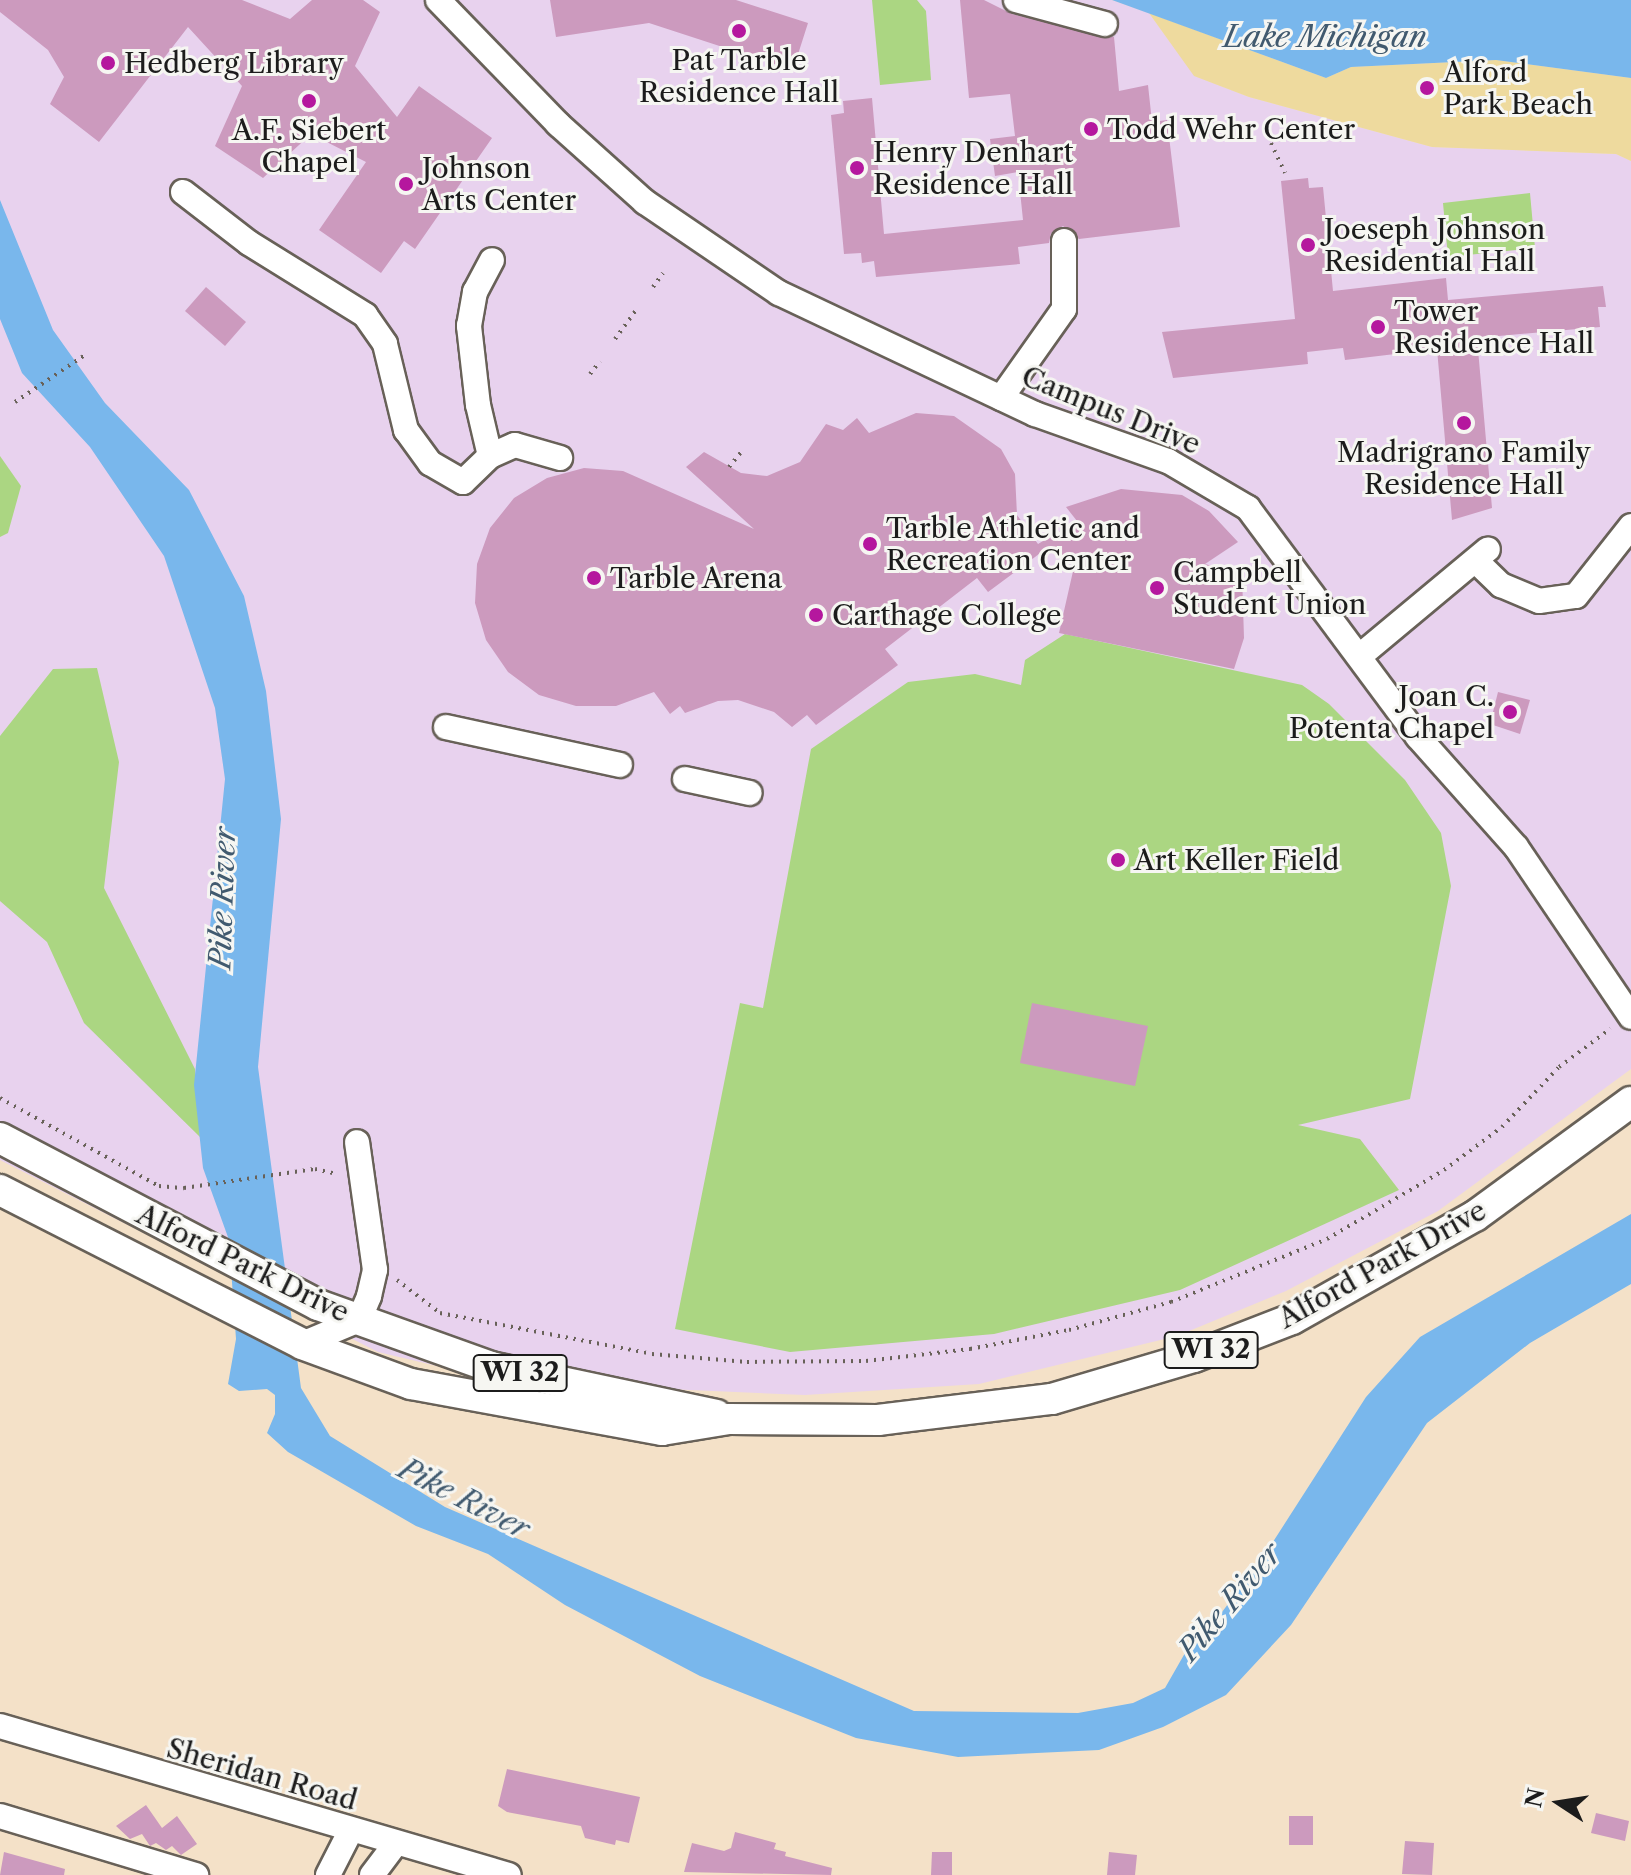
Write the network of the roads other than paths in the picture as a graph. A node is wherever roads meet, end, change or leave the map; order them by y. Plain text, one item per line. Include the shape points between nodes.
1 (438, 0) edge
2 (1016, 0) edge
3 (1105, 24) dead end
4 (183, 192) dead end
5 (1064, 241) dead end
6 (492, 260) dead end
7 (1001, 398) junction
8 (490, 456) junction
9 (560, 458) dead end
10 (1631, 527) edge
11 (1361, 655) junction
12 (446, 727) dead end
13 (620, 765) dead end
14 (685, 779) dead end
15 (750, 793) dead end
16 (1630, 1016) edge
17 (1631, 1102) edge
18 (0, 1138) edge
19 (357, 1142) dead end
20 (0, 1190) edge
21 (359, 1320) junction
22 (314, 1349) junction
23 (729, 1419) junction
24 (3, 1734) edge
25 (0, 1816) edge
26 (350, 1832) junction
27 (395, 1844) junction
28 (196, 1875) edge
29 (328, 1875) edge
30 (372, 1875) edge
31 (509, 1875) edge

1 - 7 street, Campus Drive via 558,124 645,202 779,293
2 - 3 street
4 - 8 street via 249,243 365,315 385,344 406,430 430,463 463,482
5 - 7 street via 1064,309
6 - 8 street via 475,292 469,326
7 - 11 street, Campus Drive via 1101,440 1168,461 1223,490 1248,508
8 - 9 street via 515,445
10 - 11 street via 1576,596 1539,601 1501,585 1482,555
11 - 16 street, Campus Drive via 1418,737 1549,891
12 - 13 street
14 - 15 street
17 - 23 main road, Alford Park Drive / WI 32 via 1475,1216 1292,1319 1194,1357 1052,1399 878,1420
18 - 21 main road, Alford Park Drive / WI 32 via 318,1305
19 - 21 street via 375,1270
20 - 22 main road, Alford Park Drive / WI 32
21 - 22 street
21 - 23 main road, Alford Park Drive / WI 32 via 491,1367
22 - 23 main road, Alford Park Drive / WI 32 via 411,1384 569,1417 662,1430
24 - 26 street, Sheridan Road
25 - 28 street
26 - 27 street, Sheridan Road
26 - 29 street
27 - 30 street
27 - 31 street, Sheridan Road

